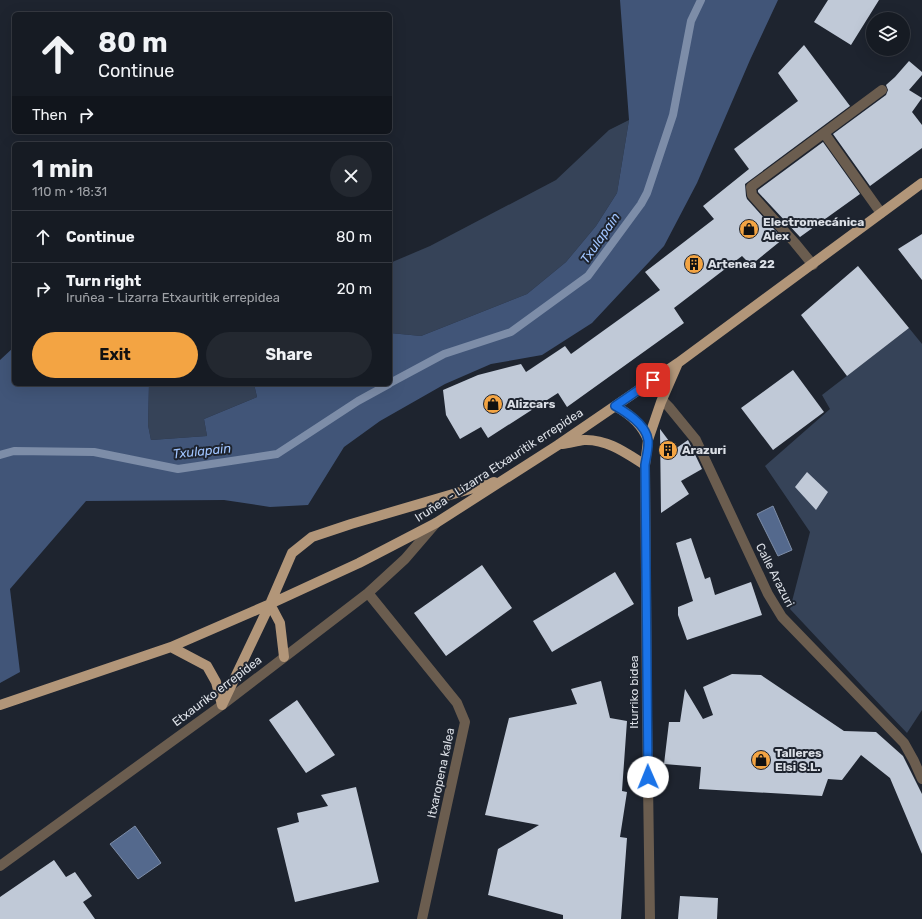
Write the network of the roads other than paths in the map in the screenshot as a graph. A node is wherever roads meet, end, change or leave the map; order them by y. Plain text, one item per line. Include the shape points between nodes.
1 (882, 90) dead end
2 (824, 133) junction
3 (922, 183) edge
4 (881, 213) junction
5 (813, 265) junction
6 (678, 363) junction
7 (662, 400) junction
8 (615, 406) junction
9 (648, 440) junction
10 (558, 445) junction
11 (645, 465) junction
12 (508, 478) junction
13 (436, 523) junction
14 (368, 592) junction
15 (270, 604) junction
16 (171, 647) junction
17 (284, 657) junction
18 (0, 705) edge
19 (222, 705) junction
20 (922, 779) edge
21 (0, 866) edge
22 (422, 919) edge
23 (650, 919) edge

1 - 2 street
2 - 4 street
2 - 5 street via 751,187 752,195
3 - 4 main road, Iruñea - Lizarra Etxauritik errepidea
4 - 5 main road, Iruñea - Lizarra Etxauritik errepidea
5 - 6 main road, Iruñea - Lizarra Etxauritik errepidea
6 - 7 main road
6 - 8 main road, Iruñea - Lizarra Etxauritik errepidea
7 - 9 main road
7 - 20 street, Calle Arazuri via 696,440 768,594 782,617 904,743
8 - 9 main road via 632,417 645,431
8 - 10 main road, Iruñea - Lizarra Etxauritik errepidea
9 - 11 main road
10 - 11 main road via 584,440 605,442
10 - 12 main road, Iruñea - Lizarra Etxauritik errepidea
11 - 23 street, Iturriko bidea
12 - 13 main road, Iruñea - Lizarra Etxauritik errepidea
12 - 15 main road via 312,537 292,552
13 - 14 street, Etxauriko errepidea via 405,559
13 - 15 main road, Iruñea - Lizarra Etxauritik errepidea via 359,563
14 - 17 street, Etxauriko errepidea
14 - 22 street, Itxaropena kalea via 457,703 465,722
15 - 16 main road, Iruñea - Lizarra Etxauritik errepidea
15 - 17 main road via 280,623
15 - 19 main road
16 - 18 main road, Iruñea - Lizarra Etxauritik errepidea
16 - 19 main road via 207,666 216,682
17 - 19 street, Etxauriko errepidea
19 - 21 street, Etxauriko errepidea

